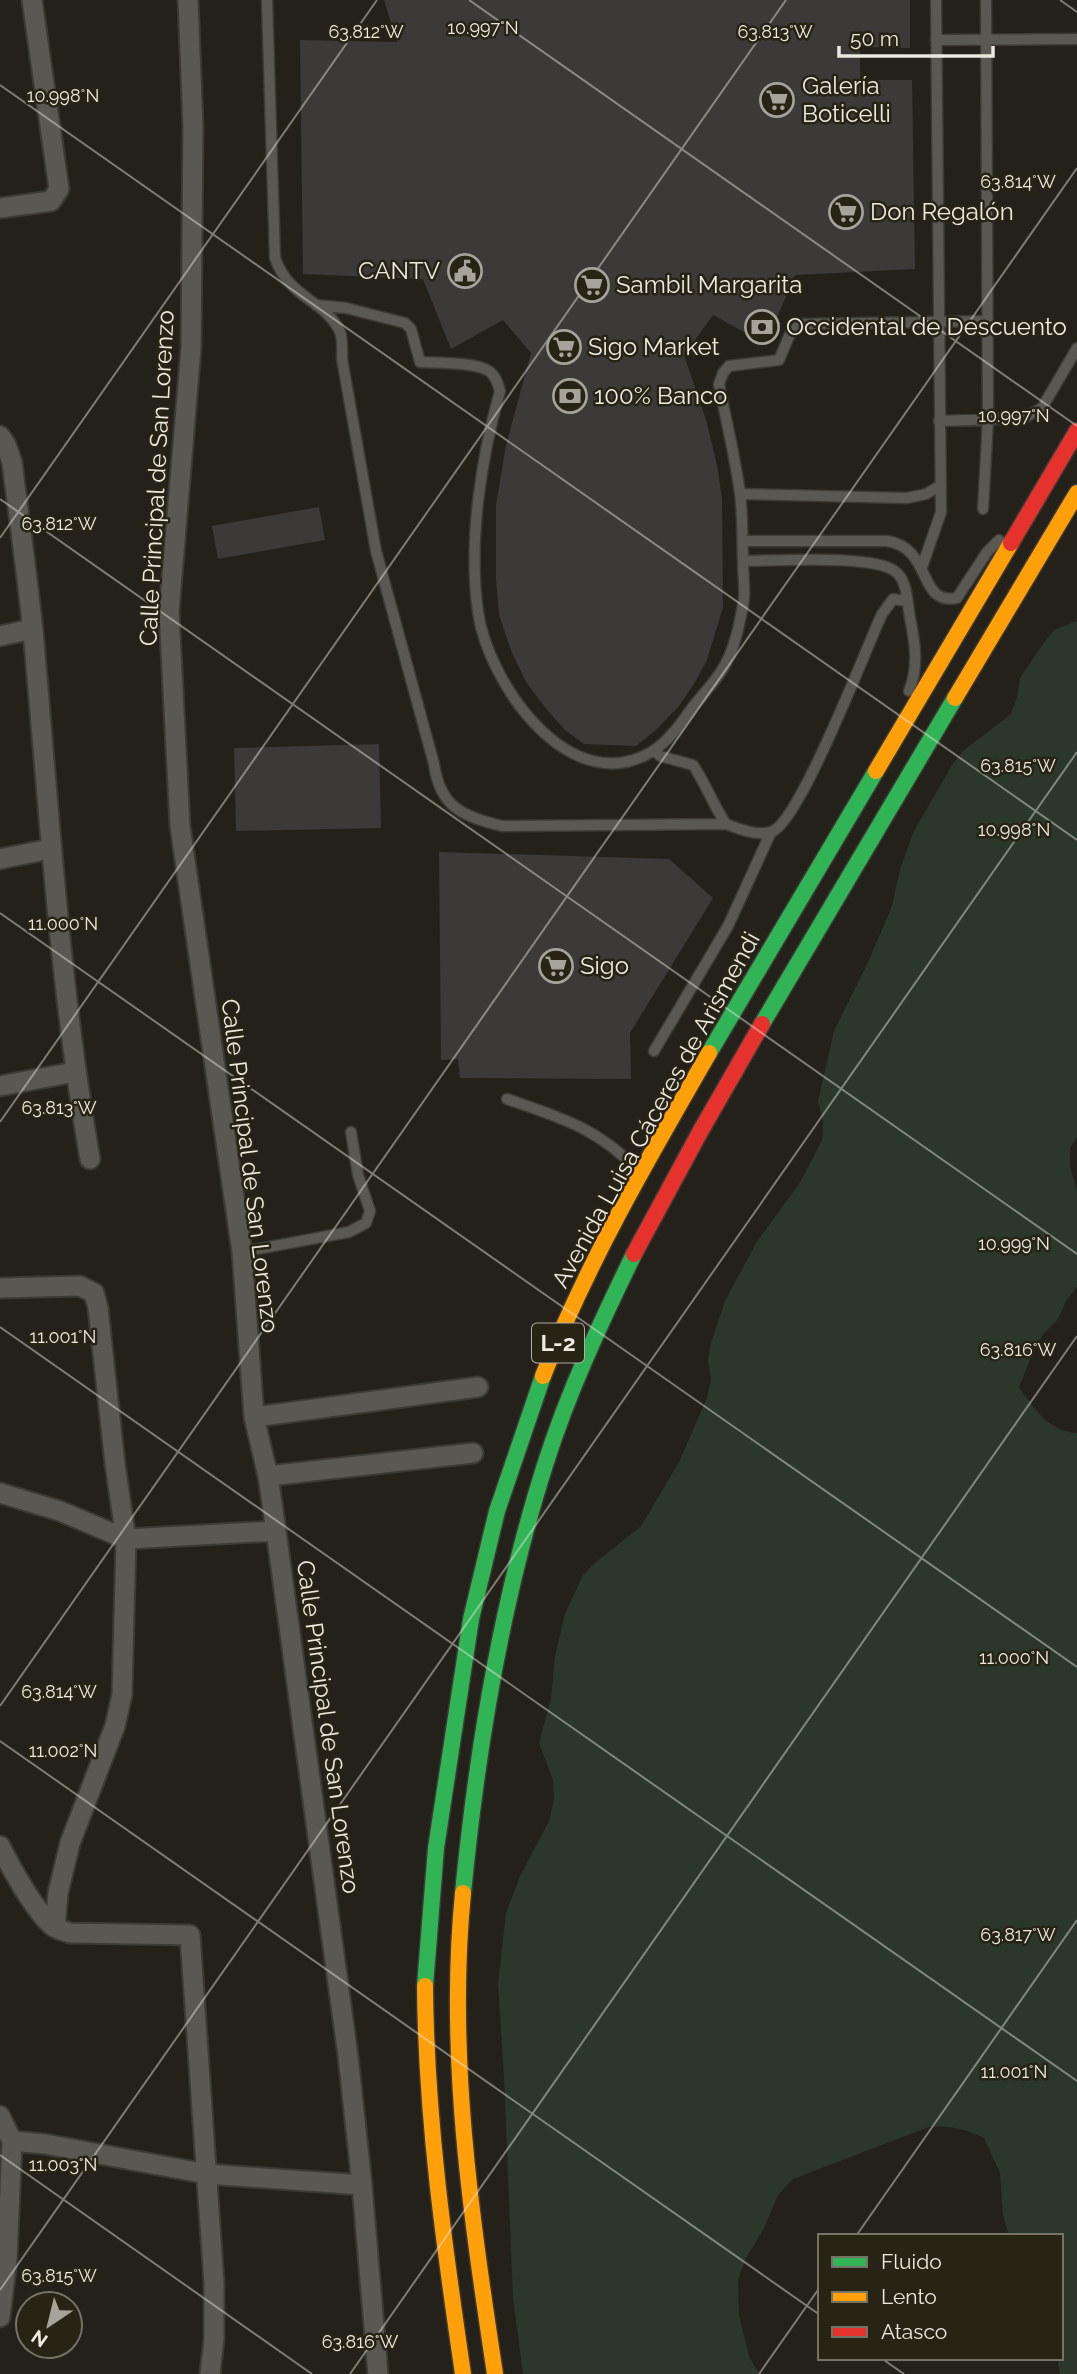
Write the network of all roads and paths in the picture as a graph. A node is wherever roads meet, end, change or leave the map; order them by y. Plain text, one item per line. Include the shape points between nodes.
1 (32, 0) edge
2 (188, 0) edge
3 (267, 0) edge
4 (936, 0) edge
5 (986, 0) edge
6 (1077, 39) edge
7 (936, 40) junction
8 (986, 40) junction
9 (0, 208) edge
10 (315, 305) junction
11 (939, 321) junction
12 (988, 321) junction
13 (1077, 348) edge
14 (988, 419) junction
15 (939, 421) junction
16 (1077, 431) edge
17 (0, 436) edge
18 (941, 485) junction
19 (1077, 492) edge
20 (740, 494) junction
21 (1033, 505) junction
22 (983, 509) dead end
23 (743, 541) junction
24 (743, 561) junction
25 (922, 567) junction
26 (906, 601) junction
27 (32, 629) junction
28 (0, 636) edge
29 (654, 750) junction
30 (726, 824) junction
31 (771, 832) junction
32 (50, 849) junction
33 (826, 855) junction
34 (0, 859) edge
35 (654, 1051) dead end
36 (75, 1072) junction
37 (0, 1086) edge
38 (507, 1099) dead end
39 (351, 1132) dead end
40 (90, 1159) dead end
41 (642, 1174) junction
42 (242, 1252) junction
43 (0, 1288) edge
44 (478, 1387) dead end
45 (254, 1417) junction
46 (473, 1453) dead end
47 (268, 1476) junction
48 (0, 1493) edge
49 (276, 1531) junction
50 (126, 1539) junction
51 (0, 1846) edge
52 (55, 1927) junction
53 (0, 2116) edge
54 (12, 2141) junction
55 (207, 2174) junction
56 (362, 2185) junction
57 (0, 2317) edge
58 (210, 2374) edge
59 (378, 2374) edge
60 (463, 2374) edge
61 (495, 2374) edge

1 - 9 street via 59,189 51,201
2 - 42 street, Calle Principal de San Lorenzo via 191,348 169,612 180,827
3 - 10 lane via 275,258 289,285
4 - 7 lane
5 - 8 lane
6 - 8 lane
7 - 8 lane
7 - 11 lane
8 - 12 lane
10 - 29 lane via 405,323 420,362 488,370 497,380 500,391 477,512 478,611 485,646 528,717 566,749 608,763 632,760
10 - 30 lane via 341,333 376,551 436,783 450,804 472,818 502,825
11 - 12 lane
11 - 15 lane
11 - 20 lane via 800,324 790,334 779,360 729,366 719,384
12 - 14 lane
13 - 14 lane via 1042,408 1024,418
14 - 15 lane
14 - 22 lane
15 - 18 lane
16 - 21 main road, Avenida Luisa Cáceres de Arismendi / L-2
17 - 27 street via 12,462
18 - 20 lane via 907,498
18 - 25 lane via 941,512
19 - 61 main road, Avenida Luisa Cáceres de Arismendi / L-2 via 686,1157 611,1298 536,1491 505,1612 489,1701 467,1853 457,1987 465,2149
20 - 23 lane
21 - 25 lane via 987,552 957,598 938,597
21 - 33 main road, Avenida Luisa Cáceres de Arismendi / L-2
23 - 24 lane
23 - 25 lane via 901,543
24 - 26 lane via 885,565 904,584
24 - 29 lane via 744,597 723,670
26 - 31 lane via 893,599 882,614 801,795 785,821
26 - 33 lane via 915,639 912,683
27 - 28 street
27 - 32 street
29 - 30 lane via 693,765
30 - 31 lane via 745,832
31 - 35 lane via 728,926
32 - 34 street
32 - 36 street
33 - 41 main road, Avenida Luisa Cáceres de Arismendi / L-2
36 - 37 street
36 - 40 street
38 - 41 lane via 576,1123 618,1150
39 - 42 lane via 370,1212 366,1223 349,1232
41 - 60 main road, Avenida Luisa Cáceres de Arismendi / L-2 via 583,1284 510,1469 471,1617 457,1696 435,1849 425,1986 432,2138
42 - 45 street, Calle Principal de San Lorenzo
43 - 50 street via 79,1286 94,1293
44 - 45 street
45 - 47 street, Calle Principal de San Lorenzo
46 - 47 street
47 - 49 street, Calle Principal de San Lorenzo
48 - 50 street via 60,1511
49 - 50 street
49 - 56 street, Calle Principal de San Lorenzo
50 - 52 street via 122,1695 115,1726 69,1843
51 - 52 street via 11,1869
52 - 55 street via 70,1933 190,1935
53 - 54 street
54 - 55 street
54 - 57 street
55 - 56 street
55 - 58 street via 214,2283
56 - 59 street, Calle Principal de San Lorenzo

